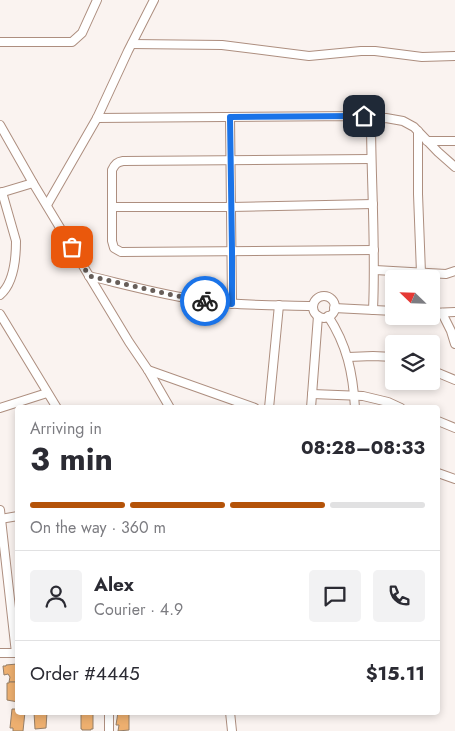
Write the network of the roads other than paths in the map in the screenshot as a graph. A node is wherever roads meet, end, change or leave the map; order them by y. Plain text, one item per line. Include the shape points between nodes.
1 (97, 0) edge
2 (154, 0) edge
3 (0, 42) edge
4 (132, 44) junction
5 (455, 56) edge
6 (230, 117) junction
7 (97, 118) junction
8 (371, 119) junction
9 (1, 129) edge
10 (418, 131) junction
11 (455, 140) edge
12 (427, 141) junction
13 (371, 159) junction
14 (230, 160) junction
15 (455, 167) edge
16 (33, 182) junction
17 (1, 192) edge
18 (373, 204) junction
19 (47, 205) junction
20 (112, 207) junction
21 (231, 208) junction
22 (374, 250) junction
23 (232, 251) junction
24 (375, 270) junction
25 (421, 270) edge
26 (385, 271) edge
27 (455, 271) edge
28 (440, 274) edge
29 (89, 276) junction
30 (0, 295) edge
31 (232, 304) junction
32 (280, 305) junction
33 (313, 306) junction
34 (334, 308) junction
35 (373, 310) junction
36 (385, 311) edge
37 (455, 312) edge
38 (442, 313) joint
39 (0, 314) edge
40 (318, 316) junction
41 (328, 316) junction
42 (455, 344) edge
43 (348, 357) junction
44 (385, 357) edge
45 (148, 370) junction
46 (440, 374) edge
47 (455, 380) edge
48 (47, 393) junction
49 (312, 394) junction
50 (354, 395) junction
51 (55, 405) edge
52 (168, 405) edge
53 (247, 405) edge
54 (269, 405) edge
55 (311, 405) edge
56 (355, 405) edge
57 (394, 405) edge
58 (0, 408) edge
59 (440, 422) edge
60 (455, 428) edge
61 (440, 474) edge
62 (455, 479) edge
63 (1, 516) edge
64 (15, 516) edge
65 (15, 636) edge
66 (0, 653) edge
67 (15, 653) edge
68 (110, 715) edge
69 (230, 715) edge
70 (109, 731) edge
71 (232, 731) edge

1 - 3 street via 82,33 72,42
2 - 4 street
4 - 5 street via 222,45 309,56 375,51 422,57
4 - 7 street
6 - 7 street
6 - 8 street via 360,116
6 - 14 street
7 - 19 street
8 - 10 street via 403,121
8 - 13 street
9 - 16 street
10 - 12 street
10 - 25 street
11 - 12 street
12 - 15 street
13 - 14 street
13 - 18 street
14 - 20 street via 118,162 112,170
14 - 21 street
16 - 17 street
16 - 19 street
17 - 30 street via 16,249 9,285
18 - 21 street
18 - 22 street
19 - 29 street
20 - 21 street
20 - 23 street via 112,241 114,248 121,252
21 - 23 street
22 - 23 street
22 - 24 street
23 - 31 street
24 - 26 street
24 - 35 street
27 - 28 street
29 - 31 street via 203,301
29 - 45 street
31 - 32 street
32 - 33 street
32 - 54 street
33 - 34 street via 318,298 324,296 333,301
33 - 40 street
34 - 35 street
34 - 41 street
35 - 36 street
37 - 38 street
38 - 42 street
39 - 48 street
40 - 41 street
40 - 49 street
41 - 43 street
43 - 44 street
43 - 50 street
45 - 52 street
45 - 53 street
46 - 47 street
48 - 51 street
48 - 58 street
49 - 50 street
49 - 55 street
50 - 56 street
50 - 57 street
59 - 60 street
61 - 62 street
63 - 64 street
63 - 65 street
66 - 67 street
68 - 70 street
69 - 71 street

